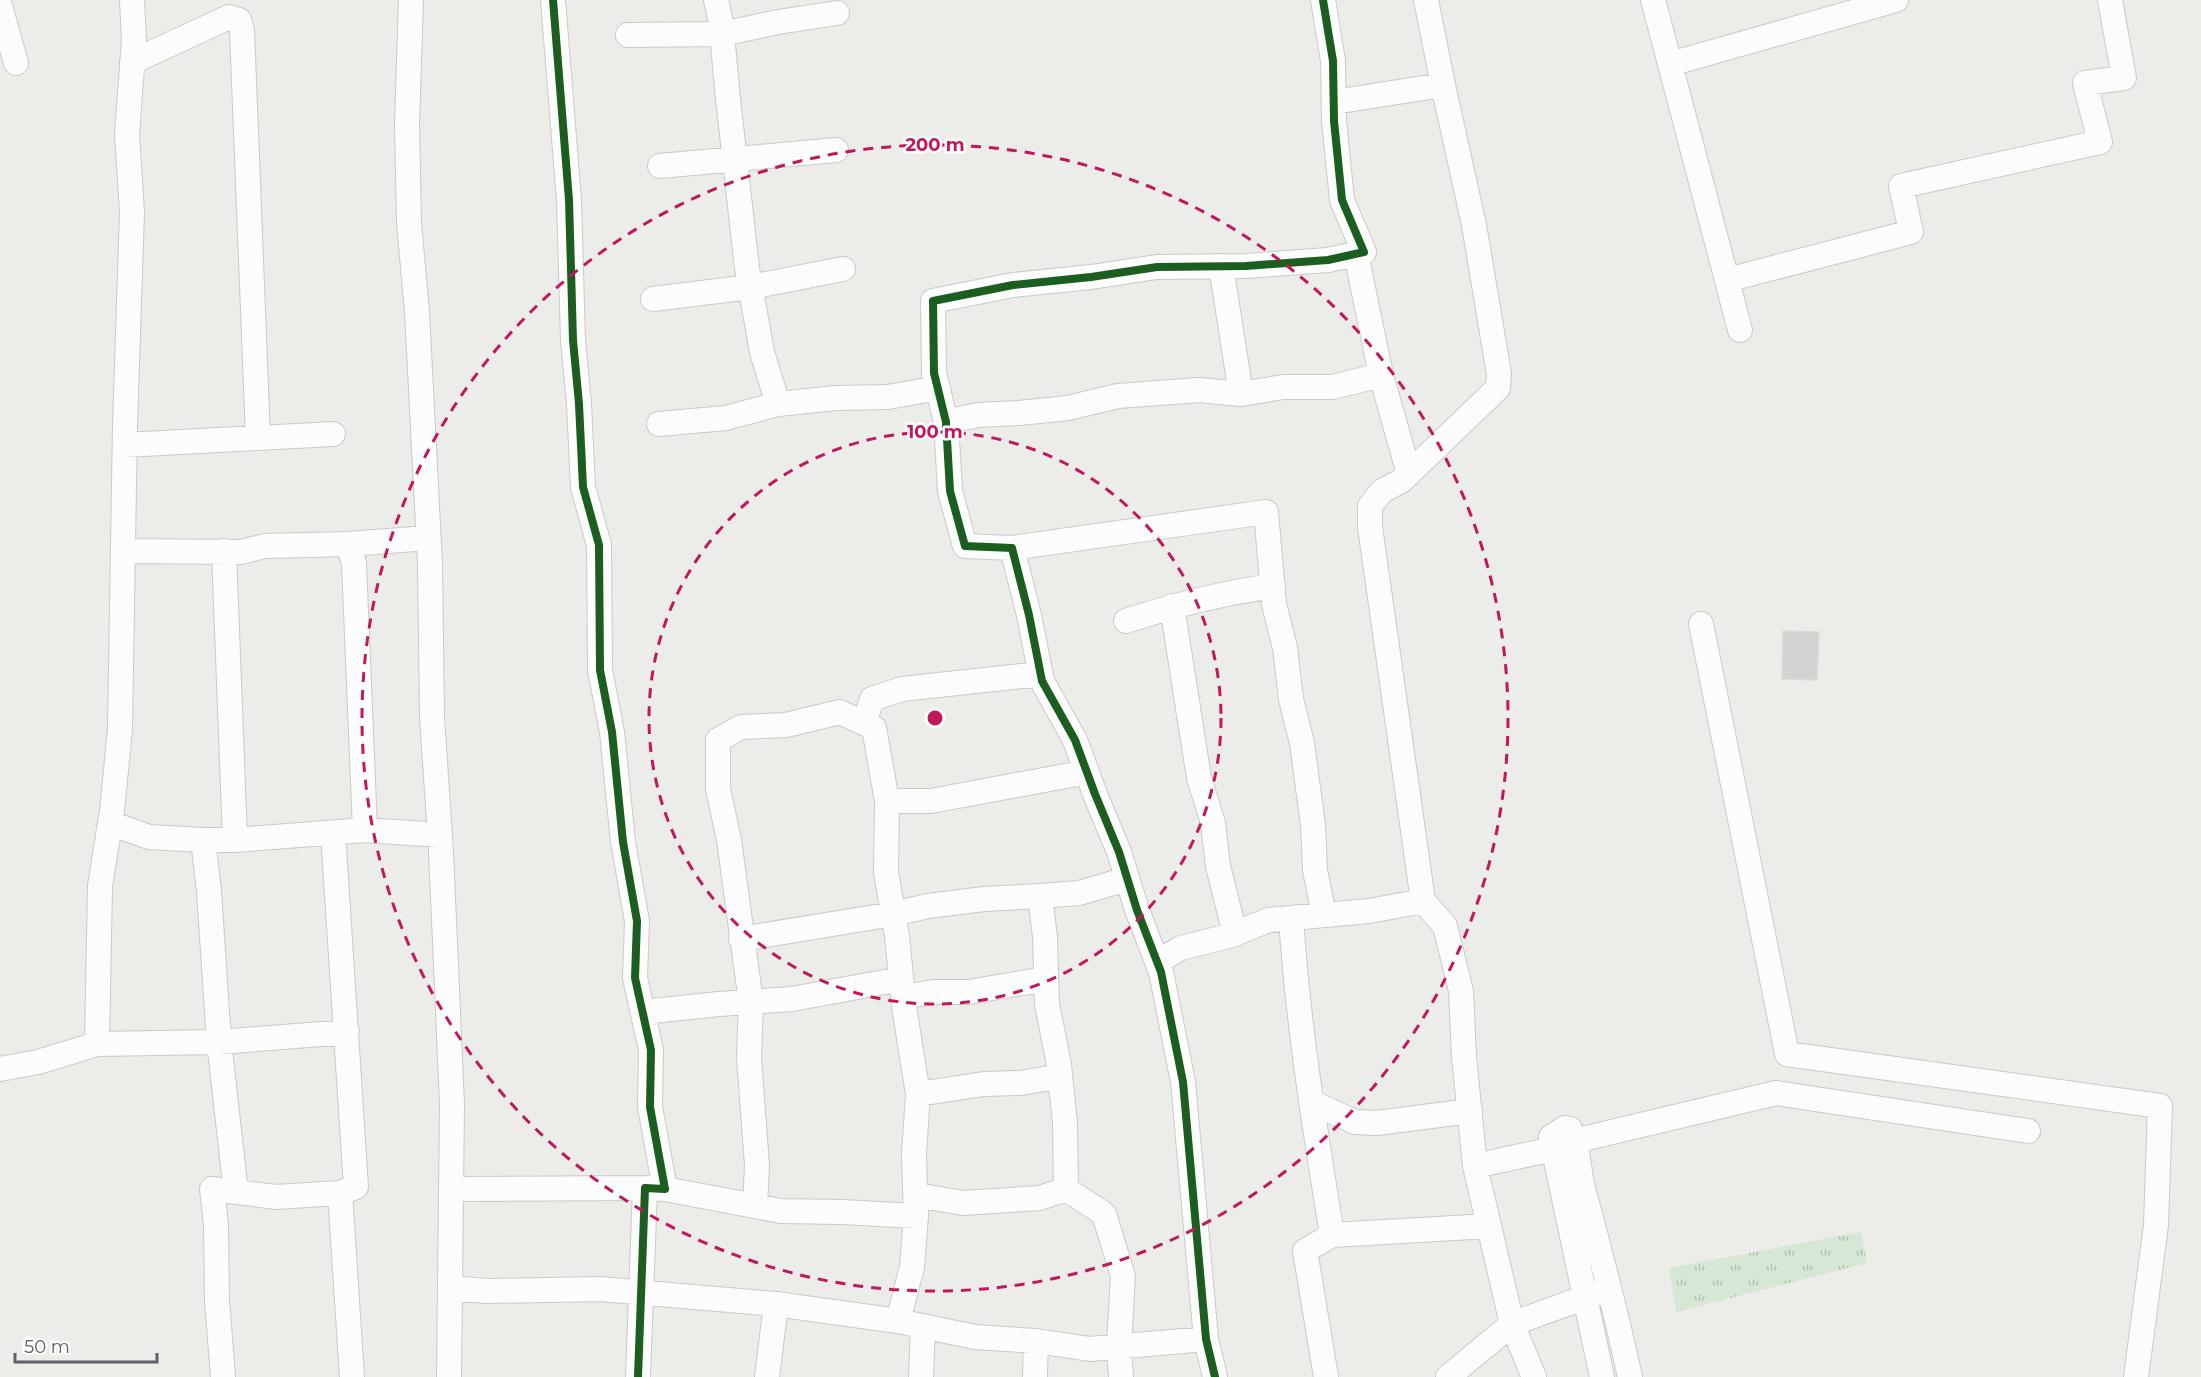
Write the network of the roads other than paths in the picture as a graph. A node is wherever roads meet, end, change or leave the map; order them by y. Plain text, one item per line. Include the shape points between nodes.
1 (132, 0) edge
2 (411, 0) edge
3 (553, 0) edge
4 (716, 0) edge
5 (1323, 0) edge
6 (1426, 0) edge
7 (1653, 0) edge
8 (1896, 0) edge
9 (2110, 0) edge
10 (0, 6) edge
11 (837, 13) dead end
12 (722, 34) junction
13 (628, 35) dead end
14 (132, 62) junction
15 (16, 63) dead end
16 (1670, 64) junction
17 (1443, 85) junction
18 (1334, 102) junction
19 (836, 150) dead end
20 (734, 160) junction
21 (660, 166) dead end
22 (1356, 254) junction
23 (1221, 266) junction
24 (843, 269) dead end
25 (1727, 280) junction
26 (750, 287) junction
27 (653, 299) dead end
28 (1740, 330) dead end
29 (1381, 375) junction
30 (938, 388) junction
31 (1241, 394) junction
32 (778, 404) junction
33 (946, 422) junction
34 (659, 424) dead end
35 (333, 434) dead end
36 (258, 438) junction
37 (125, 445) junction
38 (1408, 474) junction
39 (428, 538) junction
40 (348, 544) junction
41 (1012, 548) junction
42 (124, 551) junction
43 (224, 551) junction
44 (1273, 586) junction
45 (1172, 606) junction
46 (1125, 621) dead end
47 (1701, 624) dead end
48 (1040, 674) junction
49 (864, 723) junction
50 (1087, 772) junction
51 (887, 801) junction
52 (110, 823) junction
53 (365, 830) junction
54 (333, 833) junction
55 (440, 835) junction
56 (203, 840) junction
57 (235, 840) junction
58 (1127, 879) junction
59 (1040, 896) junction
60 (1423, 901) junction
61 (893, 914) junction
62 (1324, 915) junction
63 (1291, 918) junction
64 (1235, 934) junction
65 (741, 939) junction
66 (1157, 962) junction
67 (1046, 980) junction
68 (902, 988) junction
69 (751, 1002) junction
70 (643, 1012) junction
71 (347, 1032) junction
72 (219, 1042) junction
73 (97, 1044) junction
74 (0, 1069) edge
75 (1060, 1076) junction
76 (918, 1094) junction
77 (1311, 1102) junction
78 (1470, 1111) junction
79 (2028, 1131) dead end
80 (1564, 1145) junction
81 (1475, 1166) junction
82 (655, 1188) junction
83 (452, 1189) junction
84 (1066, 1189) junction
85 (236, 1192) junction
86 (339, 1193) junction
87 (755, 1206) junction
88 (916, 1206) junction
89 (1489, 1226) junction
90 (1332, 1235) junction
91 (450, 1288) junction
92 (1610, 1289) junction
93 (642, 1293) junction
94 (1584, 1296) junction
95 (776, 1304) junction
96 (898, 1321) junction
97 (1512, 1324) junction
98 (923, 1326) junction
99 (1206, 1340) junction
100 (1036, 1341) junction
101 (1119, 1346) junction
102 (223, 1377) edge
103 (352, 1377) edge
104 (449, 1377) edge
105 (639, 1377) edge
106 (767, 1377) edge
107 (921, 1377) edge
108 (1035, 1377) edge
109 (1121, 1377) edge
110 (1215, 1377) edge
111 (1326, 1377) edge
112 (1448, 1377) edge
113 (1534, 1377) edge
114 (1602, 1377) edge
115 (1630, 1377) edge
116 (2136, 1377) edge

1 - 14 street
2 - 39 street via 409,223
3 - 70 street via 568,190 583,487 599,545 600,670 637,921 635,978
4 - 12 street
5 - 18 street via 1333,61
6 - 17 street
7 - 16 street
8 - 16 street
9 - 25 street via 2124,78 2085,83 2100,142 1901,186 1911,232
10 - 15 street
11 - 12 street
12 - 13 street
12 - 20 street
14 - 36 street via 230,17 239,20
14 - 37 street via 127,134 132,212
16 - 25 street
17 - 18 street
17 - 38 street via 1474,225 1499,374 1498,388
18 - 22 street via 1342,200 1364,252
19 - 20 street
20 - 21 street
20 - 26 street
22 - 23 street via 1328,260
22 - 29 street
23 - 30 street via 1157,267 1013,285 933,301 934,373
23 - 31 street
24 - 26 street
25 - 28 street
26 - 27 street
26 - 32 street via 762,352
29 - 31 street via 1333,387 1283,387
29 - 38 street
30 - 32 street via 888,397
30 - 33 street
31 - 33 street via 1199,390 1118,396 1068,408 978,415
32 - 34 street via 726,418
33 - 41 street via 950,491 965,546
35 - 36 street
36 - 37 street
37 - 42 street
38 - 60 street via 1382,491 1370,506
39 - 40 street
39 - 55 street via 432,717
40 - 43 street
40 - 53 street via 354,563
41 - 44 street via 1266,512
41 - 48 street
42 - 43 street
42 - 52 street via 120,729
43 - 57 street
44 - 45 street
44 - 62 street via 1302,743 1315,870
45 - 46 street
45 - 64 street via 1199,778 1213,823 1218,866
47 - 116 street via 1787,1054 2160,1106 2156,1225
48 - 49 street via 902,689 872,699
48 - 50 street via 1075,740
49 - 51 street via 874,728
49 - 65 street via 840,712 786,725 741,727 718,740 718,789 729,840
50 - 51 street via 931,801
50 - 58 street
51 - 61 street via 886,872
52 - 56 street via 149,837
52 - 73 street via 100,886
53 - 54 street
53 - 55 street
54 - 57 street
54 - 71 street
55 - 83 street
56 - 57 street
56 - 72 street
58 - 59 street via 1079,893
58 - 66 street
59 - 61 street via 984,899
59 - 67 street
60 - 62 street
60 - 78 street via 1445,926 1461,991
61 - 65 street
61 - 68 street
62 - 63 street
63 - 64 street via 1269,920
63 - 77 street
64 - 66 street via 1181,948
65 - 69 street
66 - 99 street via 1183,1082
67 - 68 street via 968,992
67 - 75 street
68 - 69 street
68 - 76 street
69 - 70 street
69 - 87 street via 749,1058 757,1165
70 - 82 street via 651,1050
71 - 72 street
71 - 86 street via 357,1187
72 - 73 street
72 - 85 street
73 - 74 street
75 - 76 street
75 - 84 street
76 - 88 street
77 - 78 street via 1354,1122 1377,1123
77 - 90 street
78 - 81 street
79 - 80 street via 1776,1093
80 - 81 street
80 - 92 street via 1582,1183
80 - 94 street
81 - 89 street
82 - 83 street
82 - 87 street
82 - 93 street
83 - 91 street
84 - 88 street via 1040,1198
84 - 101 street via 1104,1214 1123,1276
85 - 86 street via 276,1197
85 - 102 street via 212,1189
86 - 103 street
87 - 88 street via 781,1211 843,1212
88 - 96 street via 912,1267
89 - 90 street
89 - 97 street
90 - 111 street via 1305,1251
91 - 93 street
91 - 104 street
92 - 94 street
92 - 115 street
93 - 95 street
93 - 105 street
94 - 97 street
94 - 114 street
95 - 96 street
95 - 106 street
96 - 98 street
97 - 112 street
97 - 113 street
98 - 100 street via 975,1337
98 - 107 street
99 - 101 street
99 - 110 street
100 - 101 street via 1090,1349
100 - 108 street
101 - 109 street

